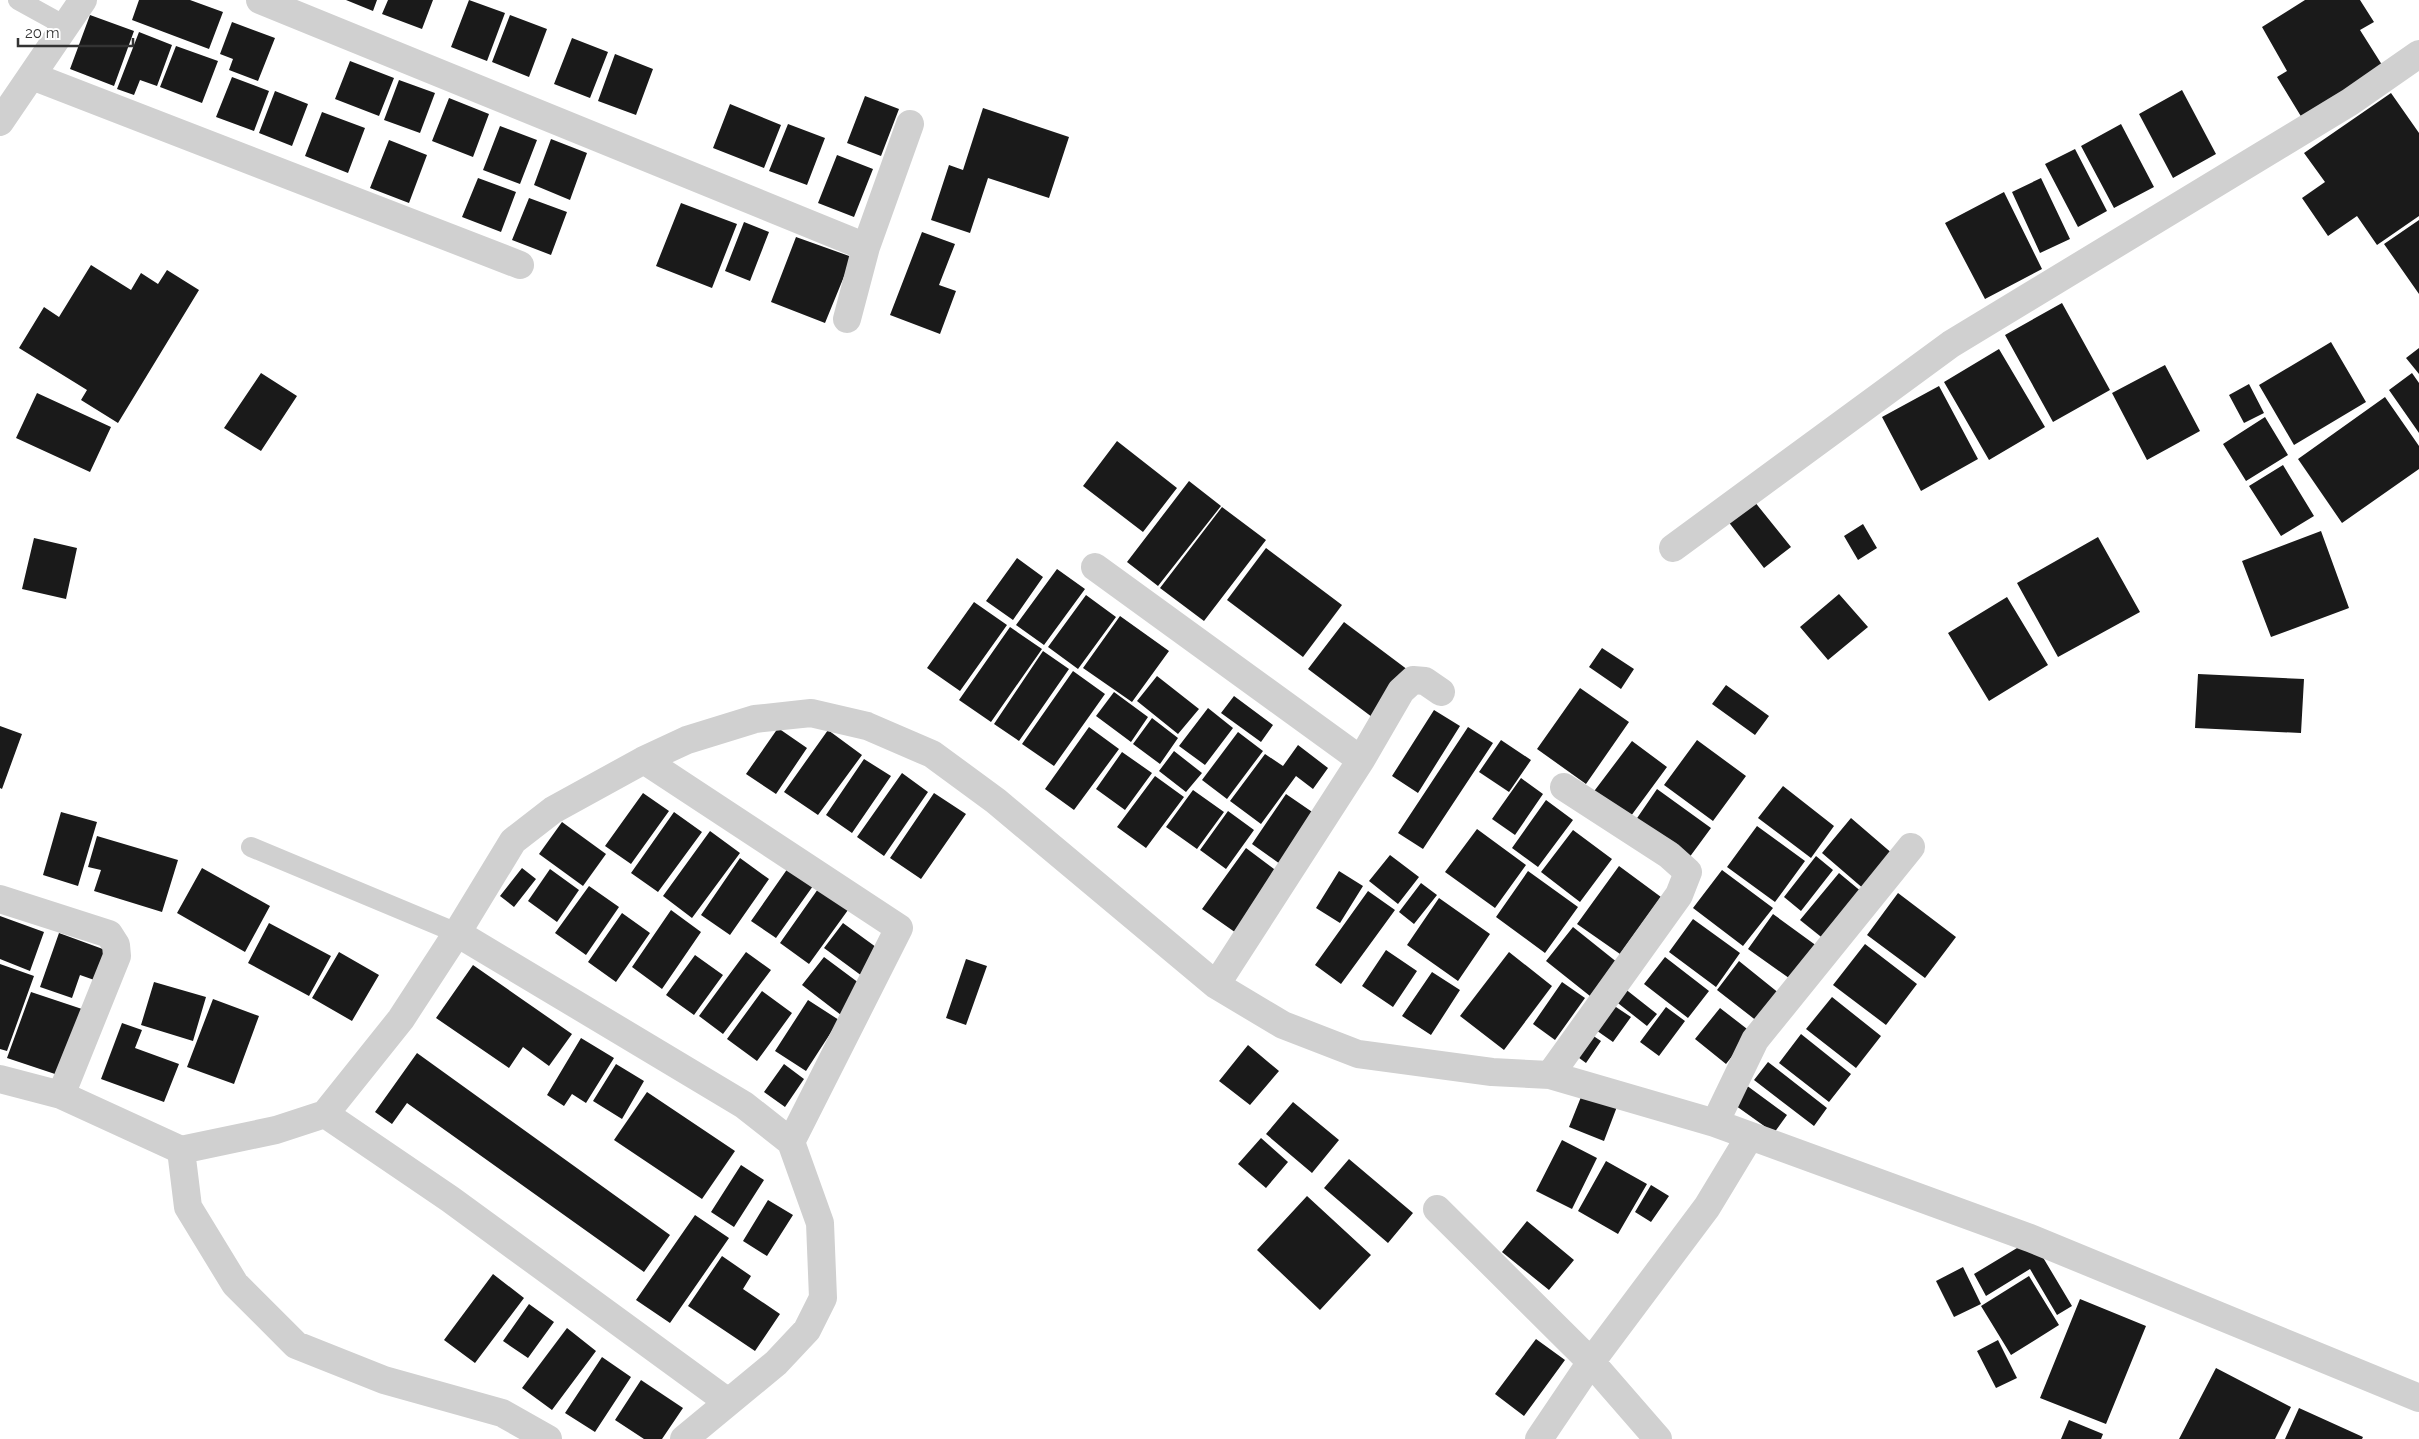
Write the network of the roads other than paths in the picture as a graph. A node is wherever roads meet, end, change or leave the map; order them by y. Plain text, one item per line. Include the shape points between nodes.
1 (18, 0) edge
2 (83, 0) edge
3 (260, 0) edge
4 (67, 27) junction
5 (2419, 54) edge
6 (32, 76) junction
7 (0, 122) edge
8 (910, 124) dead end
9 (866, 247) junction
10 (520, 265) dead end
11 (847, 319) dead end
12 (1673, 548) dead end
13 (1095, 567) dead end
14 (1441, 692) dead end
15 (644, 760) junction
16 (1361, 760) junction
17 (1564, 787) dead end
18 (251, 847) dead end
19 (1911, 847) dead end
20 (0, 899) edge
21 (457, 933) junction
22 (1216, 985) junction
23 (1550, 1076) junction
24 (0, 1079) edge
25 (61, 1095) junction
26 (325, 1114) junction
27 (1715, 1123) junction
28 (1750, 1136) junction
29 (791, 1142) junction
30 (181, 1150) junction
31 (1437, 1209) dead end
32 (1592, 1362) junction
33 (2419, 1398) edge
34 (728, 1402) junction
35 (548, 1439) edge
36 (684, 1439) edge
37 (1539, 1439) edge
38 (1658, 1439) edge

1 - 4 lane
2 - 4 street
3 - 9 street
4 - 6 street
5 - 12 street via 2350,102 1951,344
6 - 7 street
6 - 10 street
8 - 9 street
9 - 11 street
13 - 16 street
14 - 16 street via 1425,681 1414,680 1401,691
15 - 21 street via 552,810 513,841
15 - 22 street via 687,740 756,719 811,713 867,726 932,754 996,801
15 - 29 street via 899,928
16 - 22 street
17 - 23 street via 1669,855 1688,872 1679,895
18 - 21 lane
19 - 27 street via 1755,1040
20 - 25 street via 109,934 116,945 117,956
21 - 26 street via 401,1019
21 - 29 street via 744,1105
22 - 23 street via 1282,1025 1358,1054 1492,1072
23 - 27 street
24 - 25 street
25 - 30 street
26 - 30 street via 276,1130
26 - 34 street via 450,1199
27 - 28 street
28 - 32 street via 1707,1207
28 - 33 street via 2030,1238
29 - 34 street via 820,1223 823,1298 807,1330 776,1363
30 - 35 street via 188,1206 235,1284 296,1345 384,1380 502,1413
31 - 32 street
32 - 37 street
32 - 38 street
34 - 36 street

